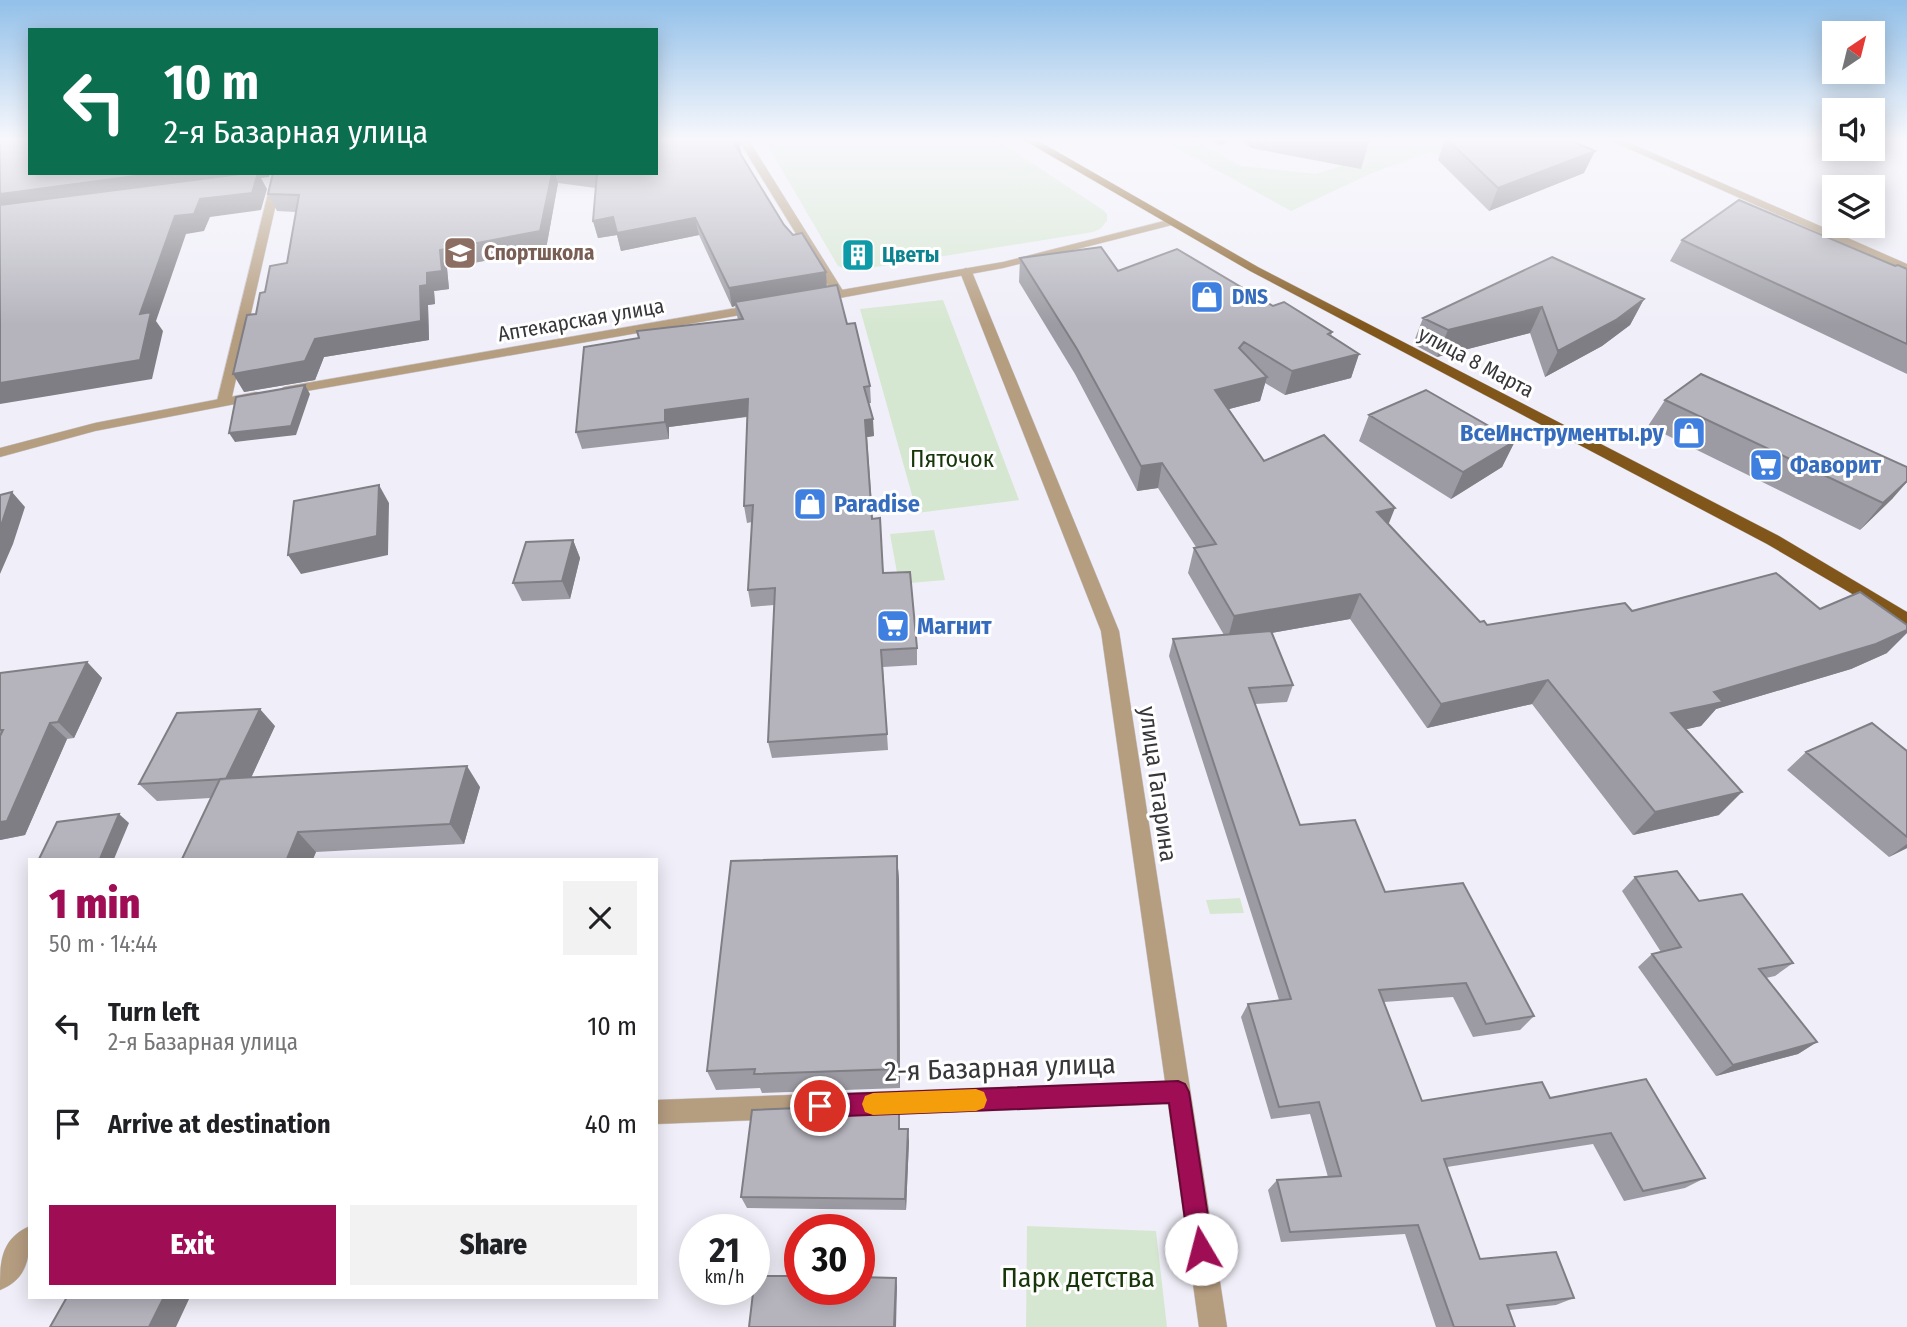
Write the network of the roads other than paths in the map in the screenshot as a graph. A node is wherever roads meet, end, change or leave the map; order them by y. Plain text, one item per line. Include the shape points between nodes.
1 (271, 201) edge
2 (781, 201) edge
3 (1131, 201) edge
4 (1754, 201) edge
5 (1168, 223) junction
6 (1907, 268) edge
7 (966, 272) junction
8 (839, 294) junction
9 (799, 301) edge
10 (773, 306) edge
11 (225, 401) junction
12 (0, 453) edge
13 (1907, 620) edge
14 (1178, 1092) junction
15 (658, 1112) edge
16 (28, 1242) edge
17 (0, 1277) edge
18 (1213, 1327) edge

1 - 11 street
2 - 8 street
3 - 5 main road, улица 8 Марта
4 - 6 street
5 - 7 street
5 - 13 main road, улица 8 Марта via 1773,540
7 - 8 street
7 - 14 street, улица Гагарина via 1111,631
8 - 9 street
10 - 11 street, Аптекарская улица
11 - 12 street, Аптекарская улица
14 - 15 street, 2-я Базарная улица
14 - 18 street, улица Гагарина
16 - 17 street

